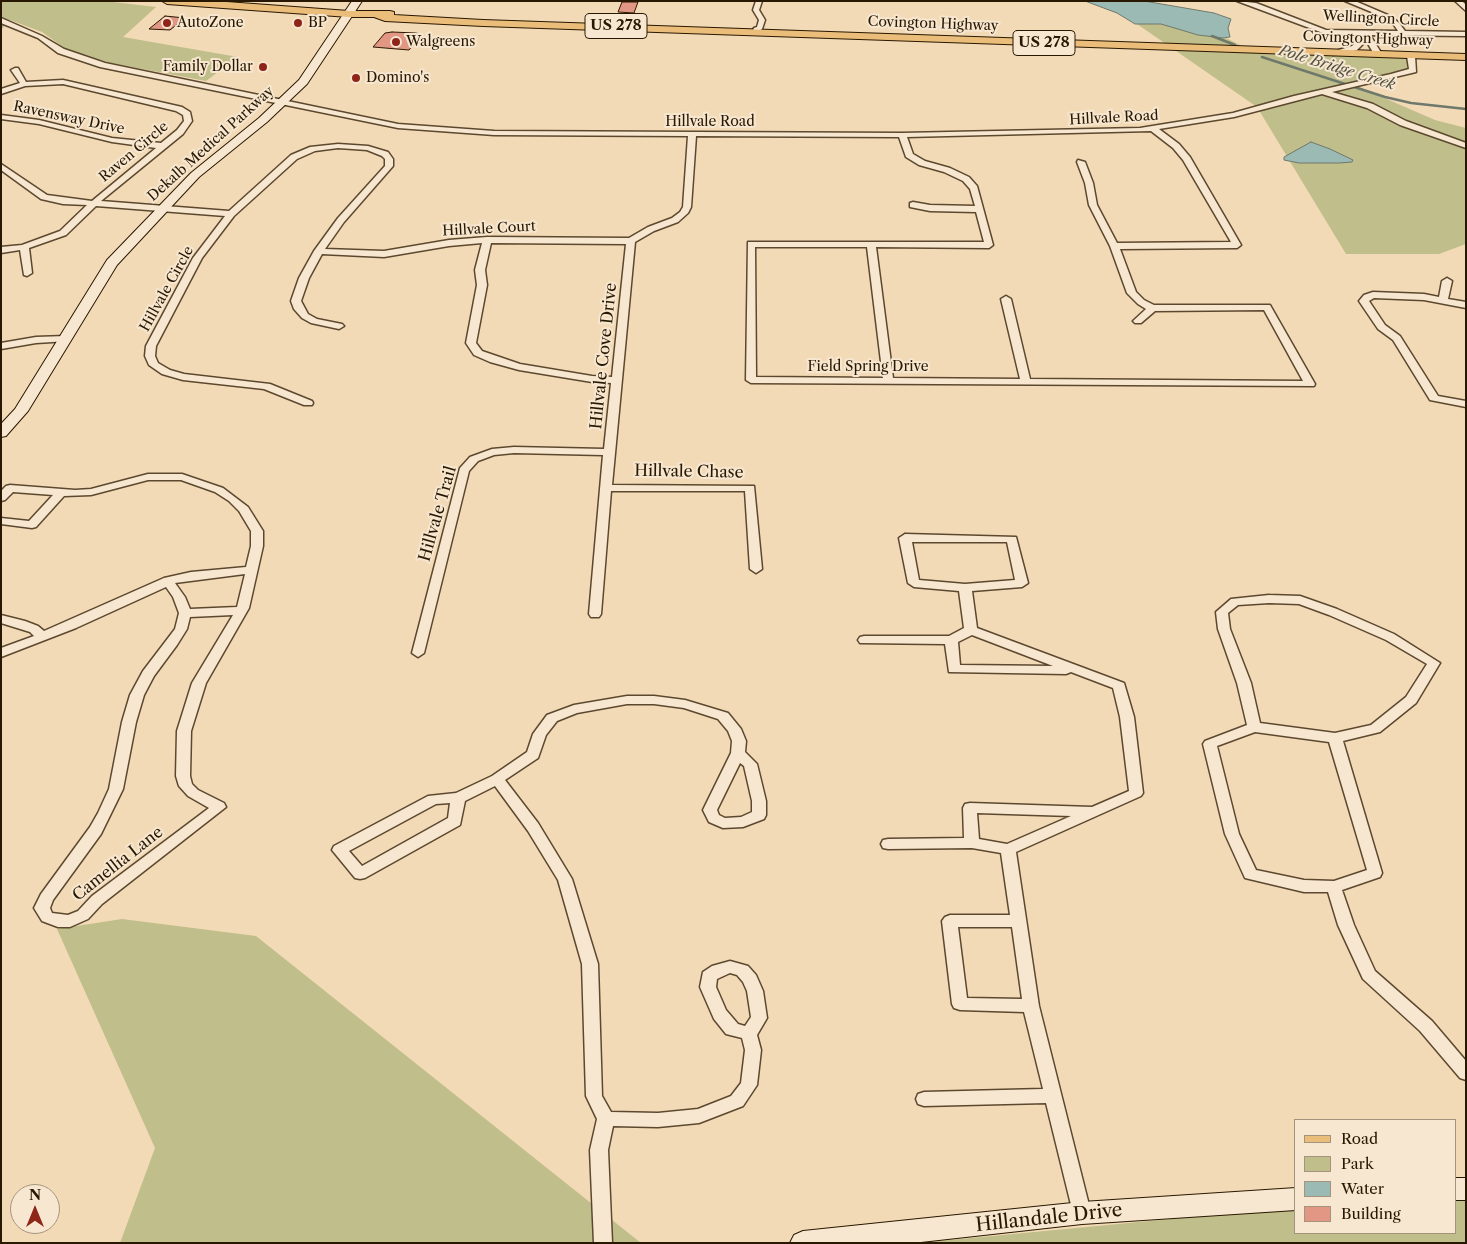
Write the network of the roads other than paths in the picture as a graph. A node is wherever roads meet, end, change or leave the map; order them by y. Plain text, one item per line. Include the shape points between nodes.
1 (167, 1) edge
2 (357, 1) edge
3 (759, 1) edge
4 (1240, 1) edge
5 (1348, 1) edge
6 (1458, 1) edge
7 (747, 7) dead end
8 (1466, 9) edge
9 (349, 14) junction
10 (378, 16) joint
11 (1, 20) edge
12 (754, 25) junction
13 (1355, 33) junction
14 (1365, 33) junction
15 (1403, 34) junction
16 (1466, 34) edge
17 (1361, 42) junction
18 (1333, 53) junction
19 (1373, 54) junction
20 (1411, 56) junction
21 (1466, 56) edge
22 (15, 70) dead end
23 (24, 84) junction
24 (1323, 91) junction
25 (1, 92) edge
26 (280, 102) junction
27 (1, 117) edge
28 (1154, 129) junction
29 (692, 134) junction
30 (902, 135) junction
31 (162, 146) junction
32 (1466, 146) edge
33 (1081, 162) dead end
34 (1, 166) edge
35 (93, 204) junction
36 (913, 205) dead end
37 (161, 209) junction
38 (980, 209) junction
39 (231, 214) junction
40 (487, 240) junction
41 (631, 241) junction
42 (871, 245) junction
43 (1114, 246) junction
44 (24, 247) junction
45 (1, 250) edge
46 (320, 251) junction
47 (27, 273) dead end
48 (1447, 281) dead end
49 (1006, 299) dead end
50 (1444, 300) junction
51 (1466, 305) edge
52 (1152, 308) junction
53 (1138, 321) dead end
54 (339, 326) dead end
55 (66, 339) junction
56 (3, 344) edge
57 (616, 380) junction
58 (888, 381) junction
59 (1026, 382) junction
60 (308, 403) dead end
61 (1466, 404) edge
62 (1, 433) edge
63 (608, 452) junction
64 (606, 488) junction
65 (61, 492) junction
66 (1, 498) edge
67 (1, 521) edge
68 (756, 569) dead end
69 (252, 570) junction
70 (168, 581) junction
71 (965, 588) junction
72 (241, 611) junction
73 (185, 613) junction
74 (595, 614) dead end
75 (1, 619) edge
76 (972, 630) junction
77 (43, 637) junction
78 (864, 640) dead end
79 (951, 640) junction
80 (1, 653) edge
81 (418, 653) dead end
82 (1076, 670) junction
83 (1254, 727) junction
84 (1335, 738) junction
85 (738, 753) junction
86 (497, 779) junction
87 (458, 798) junction
88 (1095, 811) junction
89 (972, 843) junction
90 (888, 844) dead end
91 (1008, 849) junction
92 (1334, 886) junction
93 (1018, 921) junction
94 (1031, 1006) junction
95 (749, 1034) dead end
96 (1466, 1073) edge
97 (1053, 1096) junction
98 (924, 1098) dead end
99 (606, 1119) junction
100 (1294, 1199) edge
101 (1082, 1213) junction
102 (603, 1243) edge
103 (803, 1243) edge

1 - 9 main road, Covington Highway / US 278
2 - 9 main road, Dekalb Medical Parkway
3 - 12 street via 756,10 762,20 760,28
4 - 13 street, Wellington Circle via 1325,32
5 - 15 street via 1388,17
6 - 8 street, Wellington Circle
7 - 12 street
9 - 10 main road, Covington Highway / US 278
9 - 26 main road, Dekalb Medical Parkway via 303,82
10 - 12 main road, Covington Highway / US 278 via 406,20
11 - 26 street, Hillvale Road via 40,37 61,51 103,65
12 - 18 main road, Covington Highway / US 278
13 - 14 street, Wellington Circle
13 - 17 street
14 - 15 street, Wellington Circle
14 - 19 street
15 - 16 street, Wellington Circle
17 - 18 street via 1354,48
17 - 19 street
18 - 19 main road, Covington Highway / US 278
19 - 20 main road, Covington Highway / US 278
20 - 21 main road, Covington Highway / US 278
20 - 24 street, Hillvale Road via 1413,70
22 - 23 street
23 - 25 street, Raven Circle
23 - 31 street, Raven Circle via 62,82 180,109 188,121
24 - 28 street, Hillvale Road via 1234,116
24 - 32 street via 1370,106 1402,123
26 - 29 street, Hillvale Road via 398,126 434,130
26 - 37 main road, Dekalb Medical Parkway via 263,120 195,175
27 - 31 street, Ravensway Drive via 39,122 112,140
28 - 30 street, Hillvale Road
28 - 43 street via 1187,159 1237,245
29 - 30 street, Hillvale Road
29 - 41 street via 689,198 684,213
30 - 38 street, Field Spring Drive via 909,155 966,179 974,188
31 - 35 street, Raven Circle
33 - 43 street via 1093,205
34 - 35 street via 44,197
35 - 37 street
35 - 44 street, Raven Circle via 63,233
36 - 38 street
37 - 39 street
37 - 55 main road, Dekalb Medical Parkway via 112,263
38 - 42 street, Field Spring Drive via 989,245
39 - 46 street, Hillvale Circle via 302,152 352,146 385,154 389,159 388,166 341,220
39 - 60 street, Hillvale Circle via 189,273 150,356 154,365 166,372 183,377 252,383
40 - 41 street, Hillvale Court
40 - 46 street, Hillvale Court via 449,242 384,254
40 - 57 street via 471,343 478,353 519,367
41 - 57 street, Hillvale Cove Drive
42 - 58 street
42 - 58 street, Field Spring Drive via 751,244 751,380
43 - 52 street via 1132,293
44 - 45 street, Raven Circle
44 - 47 street
46 - 54 street, Hillvale Circle via 304,278 296,301 305,316
48 - 50 street
49 - 59 street
50 - 51 street
50 - 61 street via 1373,295 1364,301 1381,327 1397,338 1434,398
52 - 53 street
52 - 59 street, Field Spring Drive via 1267,307 1310,384
55 - 56 street
55 - 62 main road, Dekalb Medical Parkway via 21,411
57 - 63 street, Hillvale Cove Drive
58 - 59 street, Field Spring Drive
63 - 64 street, Hillvale Cove Drive
63 - 81 street, Hillvale Trail via 514,450 492,452 474,459 464,470
64 - 68 street, Hillvale Chase via 750,488
64 - 74 street, Hillvale Cove Drive
65 - 66 street, Camellia Lane via 10,488
65 - 67 street via 32,525
65 - 69 street, Camellia Lane via 90,492 133,480 165,476 219,490 244,508 257,531
69 - 70 street
69 - 72 street, Camellia Lane
70 - 73 street
70 - 77 street
71 - 71 street via 1022,583 1012,539 905,538 914,583
71 - 76 street
72 - 73 street
72 - 73 street, Camellia Lane via 199,683 184,731 183,776 186,786 219,807 97,900 83,915 70,922 47,917 42,908 46,898 96,830 116,789 137,695 181,629
75 - 77 street via 34,629
76 - 79 street
76 - 82 street
77 - 80 street
78 - 79 street
79 - 82 street via 954,668
82 - 88 street via 1119,686 1127,717 1136,793
83 - 84 street
83 - 84 street via 1244,683 1224,629 1222,612 1235,602 1300,600 1390,637 1434,662 1411,700 1375,729
83 - 92 street via 1210,744 1232,834 1250,874 1304,886
84 - 92 street via 1375,873
85 - 85 street via 710,810 714,818 723,823 742,822 760,815 750,764
85 - 86 street via 739,741 723,716 685,704 627,700 574,708 552,718 540,734 533,756
86 - 87 street
86 - 99 street via 533,827 565,879 590,964 594,1096
87 - 87 street via 455,821 360,874 339,850 433,799
88 - 89 street via 970,808
88 - 91 street
89 - 90 street
89 - 91 street
91 - 93 street
92 - 96 street via 1346,925 1369,975 1426,1026
93 - 94 street
93 - 94 street via 950,921 960,1004
94 - 97 street
95 - 99 street via 753,1050 752,1070 749,1085 737,1101 699,1116 658,1120
97 - 98 street
97 - 101 street
99 - 102 street via 599,1150
100 - 101 main road, Hillandale Drive
101 - 103 main road, Hillandale Drive

